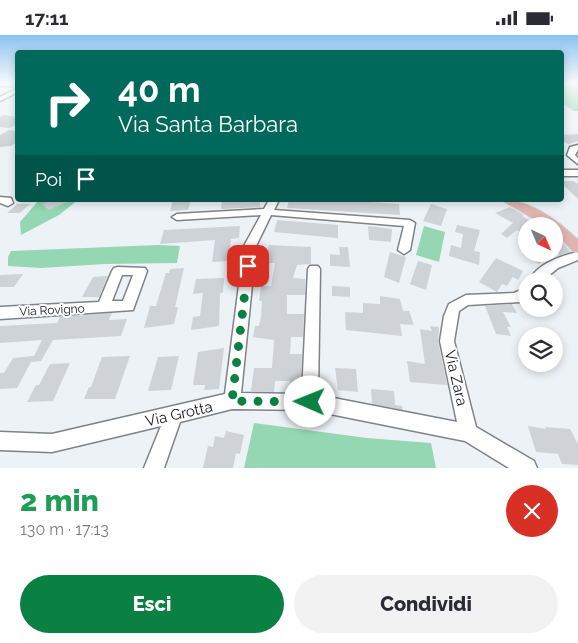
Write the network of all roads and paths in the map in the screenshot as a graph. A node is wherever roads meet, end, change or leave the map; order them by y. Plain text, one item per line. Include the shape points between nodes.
1 (578, 147) edge
2 (564, 154) edge
3 (571, 155) junction
4 (578, 161) edge
5 (564, 173) edge
6 (578, 173) edge
7 (273, 202) edge
8 (512, 202) edge
9 (266, 212) junction
10 (177, 217) dead end
11 (578, 247) edge
12 (404, 250) dead end
13 (578, 256) edge
14 (314, 269) dead end
15 (545, 272) edge
16 (518, 297) edge
17 (104, 307) dead end
18 (0, 313) edge
19 (232, 401) junction
20 (310, 402) junction
21 (174, 415) junction
22 (468, 433) junction
23 (0, 441) edge
24 (154, 468) edge
25 (527, 468) edge

1 - 3 street
2 - 3 street
3 - 4 street
5 - 6 street
7 - 9 street
8 - 11 main road via 557,227
9 - 10 street
9 - 12 street via 410,223
9 - 19 street via 250,247
13 - 15 street
14 - 20 street
16 - 22 street, Via Zara via 466,300 454,308 451,316 447,341
17 - 18 street, Via Rovigno
19 - 20 street, Via Grotta
19 - 21 street, Via Grotta
20 - 22 street, Via Grotta
21 - 23 street, Via Grotta via 52,443
21 - 24 street
22 - 25 street, Via Grotta

